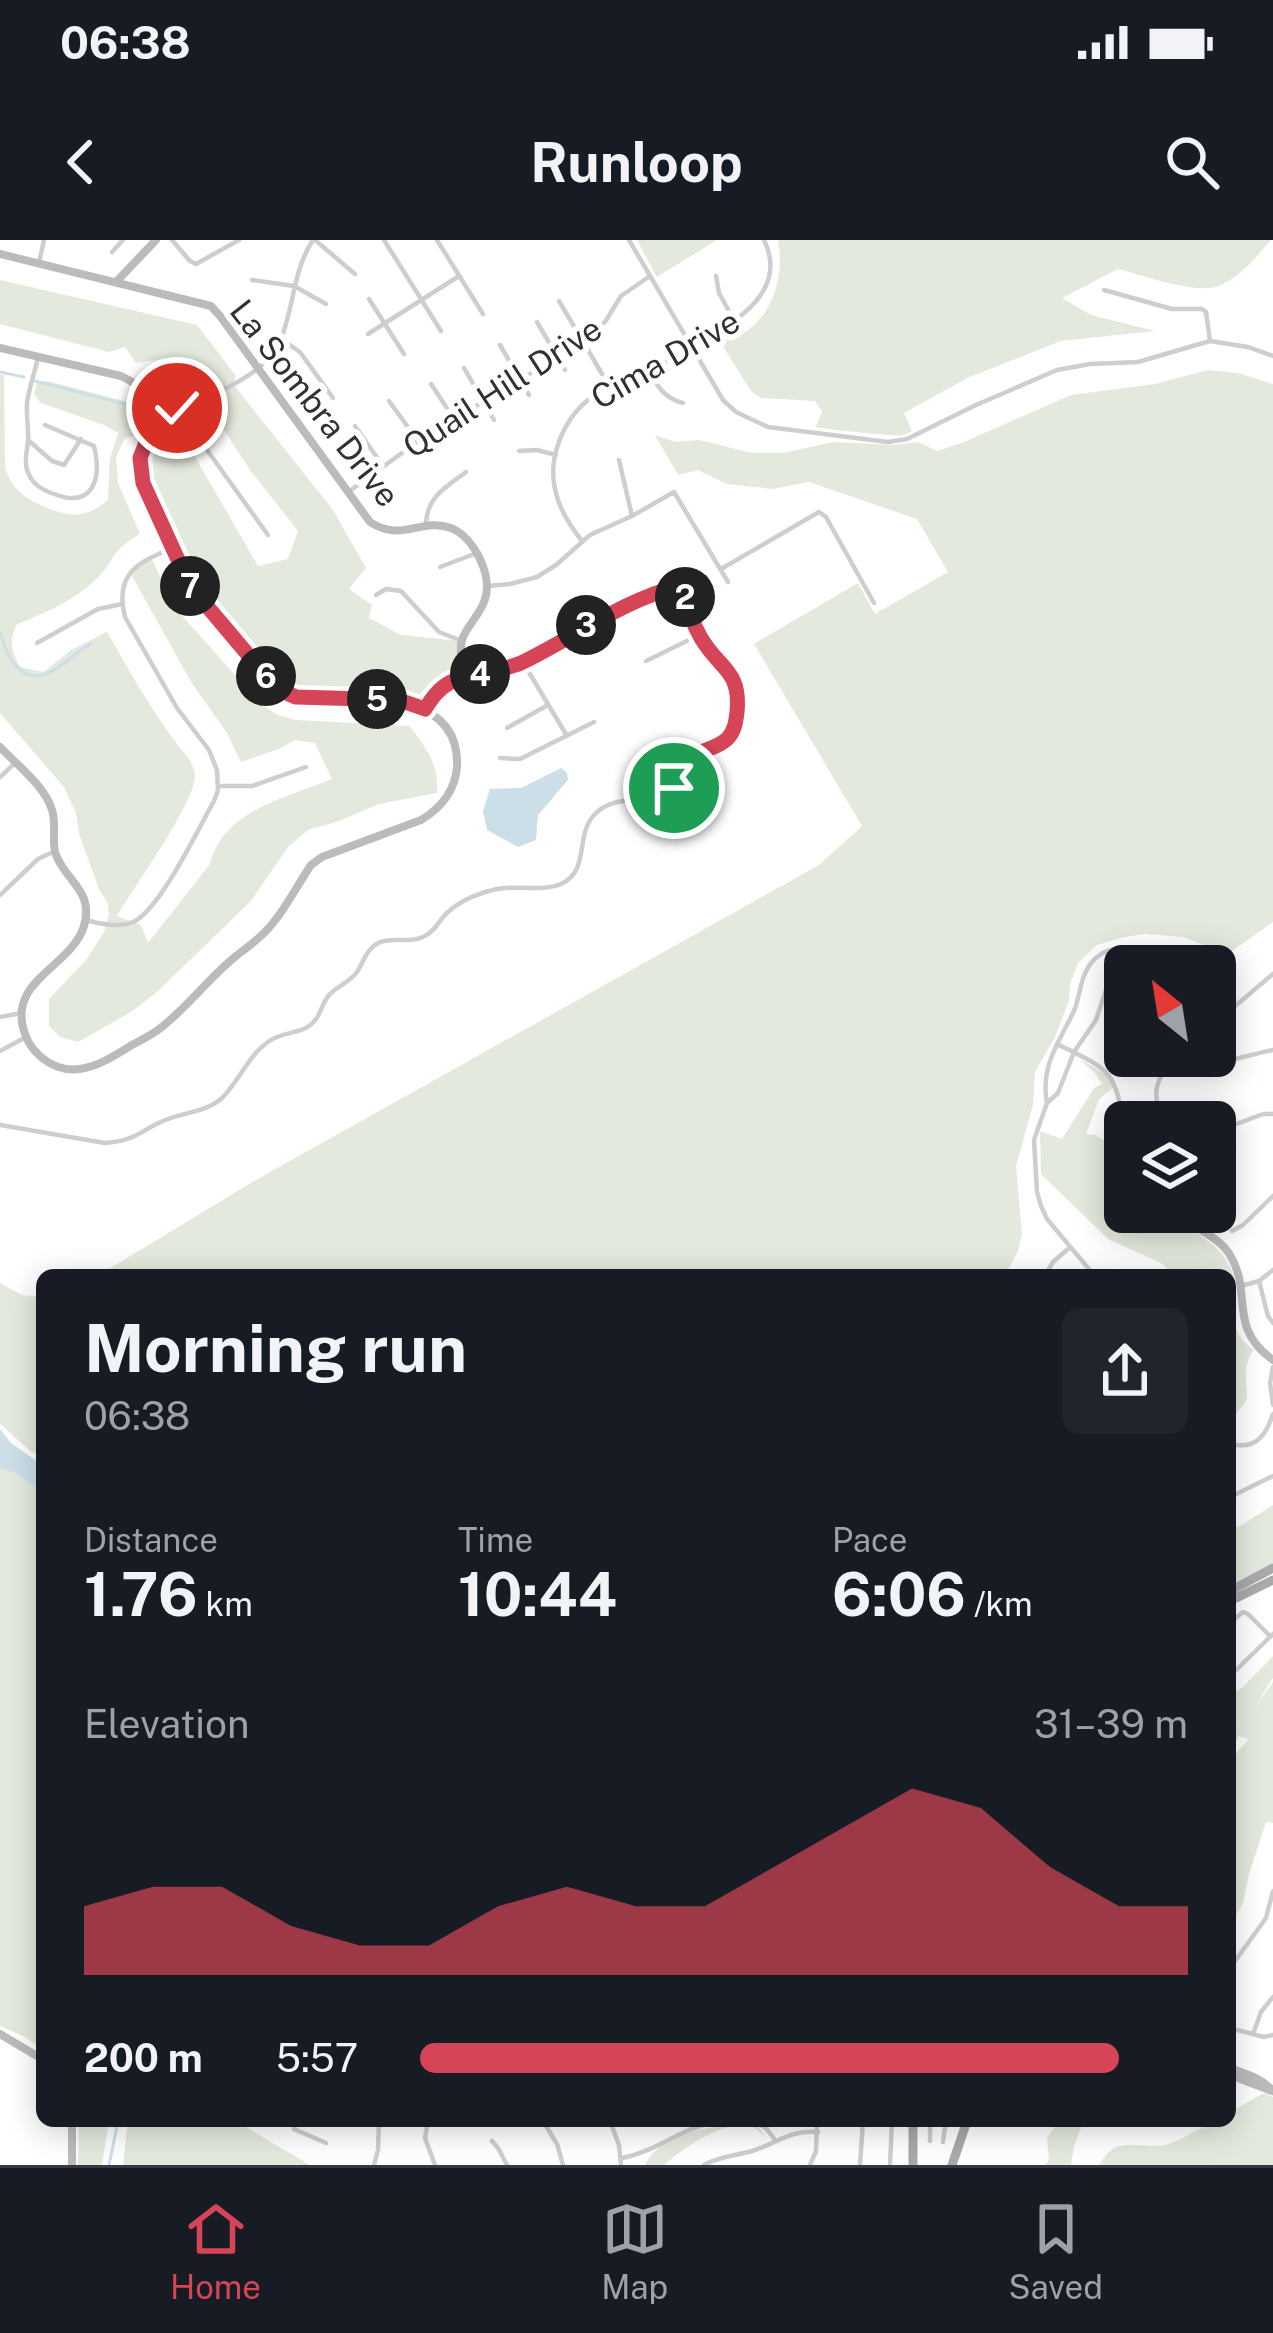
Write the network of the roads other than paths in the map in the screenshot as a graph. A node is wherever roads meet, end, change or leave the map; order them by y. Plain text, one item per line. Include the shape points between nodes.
1 (44, 240) edge
2 (123, 240) edge
3 (156, 240) edge
4 (172, 240) edge
5 (239, 240) edge
6 (314, 240) edge
7 (384, 240) edge
8 (437, 240) edge
9 (629, 240) edge
10 (764, 240) edge
11 (112, 252) dead end
12 (0, 254) edge
13 (39, 263) junction
14 (355, 274) dead end
15 (458, 276) junction
16 (650, 276) junction
17 (716, 276) dead end
18 (252, 280) dead end
19 (116, 282) junction
20 (294, 286) junction
21 (1104, 290) dead end
22 (420, 298) junction
23 (369, 299) dead end
24 (559, 301) dead end
25 (326, 304) dead end
26 (483, 314) dead end
27 (384, 322) junction
28 (537, 322) dead end
29 (735, 322) junction
30 (440, 331) dead end
31 (368, 334) dead end
32 (580, 337) junction
33 (281, 339) junction
34 (1210, 340) junction
35 (500, 345) dead end
36 (0, 348) edge
37 (691, 348) junction
38 (404, 354) dead end
39 (556, 354) junction
40 (1273, 356) edge
41 (38, 357) junction
42 (650, 366) junction
43 (257, 367) junction
44 (464, 368) dead end
45 (148, 370) dead end
46 (565, 370) dead end
47 (520, 380) junction
48 (136, 384) junction
49 (431, 384) dead end
50 (609, 386) junction
51 (529, 395) dead end
52 (333, 398) dead end
53 (389, 401) dead end
54 (484, 403) junction
55 (683, 404) dead end
56 (187, 405) junction
57 (152, 412) junction
58 (453, 416) junction
59 (494, 420) dead end
60 (45, 425) dead end
61 (355, 426) dead end
62 (81, 439) junction
63 (28, 440) junction
64 (418, 441) junction
65 (519, 451) dead end
66 (556, 455) junction
67 (619, 460) dead end
68 (383, 466) junction
69 (466, 472) dead end
70 (347, 492) junction
71 (632, 516) junction
72 (426, 526) junction
73 (268, 535) dead end
74 (582, 541) junction
75 (172, 548) junction
76 (477, 553) junction
77 (440, 567) dead end
78 (721, 569) junction
79 (706, 577) dead end
80 (728, 582) dead end
81 (682, 585) junction
82 (487, 586) junction
83 (376, 595) dead end
84 (874, 603) dead end
85 (122, 604) junction
86 (699, 635) junction
87 (462, 641) junction
88 (37, 643) dead end
89 (646, 661) dead end
90 (522, 662) junction
91 (465, 677) junction
92 (548, 705) junction
93 (425, 709) junction
94 (594, 722) dead end
95 (508, 728) dead end
96 (567, 736) junction
97 (0, 747) edge
98 (500, 758) dead end
99 (15, 763) junction
100 (306, 767) dead end
101 (0, 777) edge
102 (218, 786) junction
103 (55, 851) junction
104 (0, 895) edge
105 (85, 920) junction
106 (1104, 952) edge
107 (1273, 974) edge
108 (1104, 998) edge
109 (1236, 1005) edge
110 (22, 1013) junction
111 (0, 1017) edge
112 (26, 1037) junction
113 (1057, 1044) junction
114 (1273, 1049) edge
115 (0, 1051) edge
116 (1075, 1052) junction
117 (1236, 1058) edge
118 (1120, 1101) edge
119 (1047, 1103) junction
120 (1273, 1114) edge
121 (0, 1125) edge
122 (1236, 1125) edge
123 (1273, 1196) edge
124 (1236, 1229) edge
125 (1206, 1233) edge
126 (1070, 1247) junction
127 (1049, 1269) edge
128 (1089, 1269) edge
129 (1235, 1269) edge
130 (1273, 1270) edge
131 (1236, 1274) edge
132 (1259, 1281) junction
133 (1240, 1286) junction
134 (1273, 1323) edge
135 (1273, 1363) edge
136 (1273, 1401) edge
137 (1273, 1414) edge
138 (1238, 1445) dead end
139 (1273, 1476) edge
140 (1236, 1494) edge
141 (1273, 1568) edge
142 (1273, 1580) edge
143 (1236, 1588) edge
144 (1236, 1597) edge
145 (1236, 1618) edge
146 (1272, 1635) edge
147 (1236, 1670) edge
148 (1273, 1891) edge
149 (1236, 1960) edge
150 (1273, 1997) edge
151 (1236, 2030) edge
152 (0, 2034) edge
153 (1253, 2034) junction
154 (1273, 2035) edge
155 (36, 2054) edge
156 (1236, 2072) edge
157 (1236, 2073) edge
158 (1272, 2091) edge
159 (73, 2127) edge
160 (294, 2127) edge
161 (379, 2127) edge
162 (427, 2127) edge
163 (547, 2127) edge
164 (613, 2127) edge
165 (694, 2127) edge
166 (764, 2127) edge
167 (818, 2127) edge
168 (863, 2127) edge
169 (892, 2127) edge
170 (913, 2127) edge
171 (930, 2127) edge
172 (948, 2127) edge
173 (965, 2127) edge
174 (818, 2132) junction
175 (775, 2140) junction
176 (491, 2141) dead end
177 (930, 2141) dead end
178 (326, 2143) dead end
179 (943, 2143) dead end
180 (621, 2162) edge
181 (72, 2165) edge
182 (374, 2165) edge
183 (435, 2165) edge
184 (507, 2165) edge
185 (563, 2165) edge
186 (704, 2165) edge
187 (810, 2165) edge
188 (860, 2165) edge
189 (890, 2165) edge
190 (913, 2165) edge
191 (952, 2165) edge

1 - 13 street
2 - 11 street
3 - 19 street
4 - 5 street via 196,264
6 - 14 street
6 - 20 street
7 - 22 street
8 - 15 street
9 - 16 street
10 - 29 street, Cima Drive via 765,286
12 - 13 street, La Sombra Drive
13 - 19 street, La Sombra Drive
15 - 22 street
15 - 26 street
16 - 32 street, Quail Hill Drive
16 - 37 street
17 - 29 street
18 - 20 street
19 - 43 street, La Sombra Drive via 211,307
20 - 25 street
20 - 33 street
21 - 34 street via 1202,309
22 - 27 street
22 - 30 street
23 - 27 street
24 - 32 street
27 - 31 street
27 - 38 street
28 - 39 street
29 - 37 street, Cima Drive
32 - 39 street, Quail Hill Drive
32 - 50 street
33 - 43 street
33 - 52 street
34 - 37 street via 1138,362 1057,370 888,442 753,421 723,400
34 - 40 street
35 - 47 street
36 - 41 street
37 - 42 street, Cima Drive
39 - 46 street
39 - 47 street, Quail Hill Drive
41 - 48 street
41 - 63 street
42 - 50 street, Cima Drive
42 - 55 street via 664,393
43 - 56 street
43 - 70 street, La Sombra Drive
44 - 54 street
45 - 48 street
47 - 51 street
47 - 54 street, Quail Hill Drive
48 - 57 street
49 - 58 street
50 - 66 street, Cima Drive via 573,416
53 - 64 street
54 - 58 street, Quail Hill Drive
54 - 59 street
56 - 57 street
56 - 73 street via 202,443
57 - 75 street via 140,469
58 - 64 street, Quail Hill Drive
60 - 62 street
61 - 68 street
62 - 63 street via 64,465
62 - 63 street via 97,452 96,478 72,500 35,485 25,462
64 - 68 street, Quail Hill Drive
65 - 66 street
66 - 74 street via 559,504
67 - 71 street
68 - 70 street, Quail Hill Drive
69 - 72 street via 434,498
70 - 72 street, La Sombra Drive via 378,527 398,533
71 - 74 street
71 - 78 street via 674,491
72 - 76 street, La Sombra Drive via 459,532
74 - 82 street via 537,577
75 - 85 street via 133,568
75 - 93 street via 190,586 282,691
76 - 77 street
76 - 82 street
78 - 80 street
78 - 84 street via 819,512
79 - 81 street
81 - 86 street
81 - 90 street via 619,608
82 - 87 street
83 - 87 street via 401,591 439,632
85 - 88 street
85 - 102 street via 209,750
86 - 89 street
86 - 121 street via 736,683 732,732 696,755 669,792 595,814 579,866 564,882 474,896 425,937 377,944 315,1021 264,1044 226,1094 203,1110 122,1142
87 - 91 street
90 - 91 street
90 - 92 street
91 - 93 street via 441,688
92 - 95 street
92 - 96 street
93 - 112 street via 446,728 457,759 450,792 433,812 322,857 263,934 162,1028 98,1066 52,1065
94 - 96 street
96 - 98 street via 520,759
97 - 99 street
99 - 101 street
99 - 103 street via 53,812
100 - 102 street via 253,786
102 - 105 street via 153,907 129,923
103 - 104 street
103 - 105 street via 84,898
105 - 110 street via 74,944 35,982
106 - 113 street via 1085,974
107 - 109 street
108 - 116 street
110 - 111 street
110 - 112 street
112 - 115 street
113 - 116 street
113 - 119 street via 1045,1075
114 - 117 street
116 - 118 street via 1111,1077
116 - 119 street
119 - 126 street via 1034,1140 1037,1192
120 - 122 street
123 - 124 street
125 - 129 street
126 - 127 street
126 - 128 street
130 - 132 street
131 - 133 street
132 - 133 street
132 - 134 street
133 - 135 street via 1242,1318
135 - 136 street
137 - 138 street via 1262,1437
139 - 140 street
141 - 143 main road
142 - 144 main road
145 - 146 street via 1248,1614
146 - 147 street
148 - 149 street via 1266,1918
150 - 153 street
151 - 153 street
152 - 155 street
153 - 154 street
156 - 158 street
157 - 158 street
159 - 181 street
160 - 178 street
161 - 182 street
162 - 183 street
163 - 185 street
164 - 180 street
165 - 180 street
166 - 175 street
167 - 174 street
168 - 188 street
169 - 189 street
170 - 190 main road
171 - 177 street
172 - 179 street
173 - 191 main road
174 - 175 street
174 - 187 street
175 - 186 street
176 - 184 street

